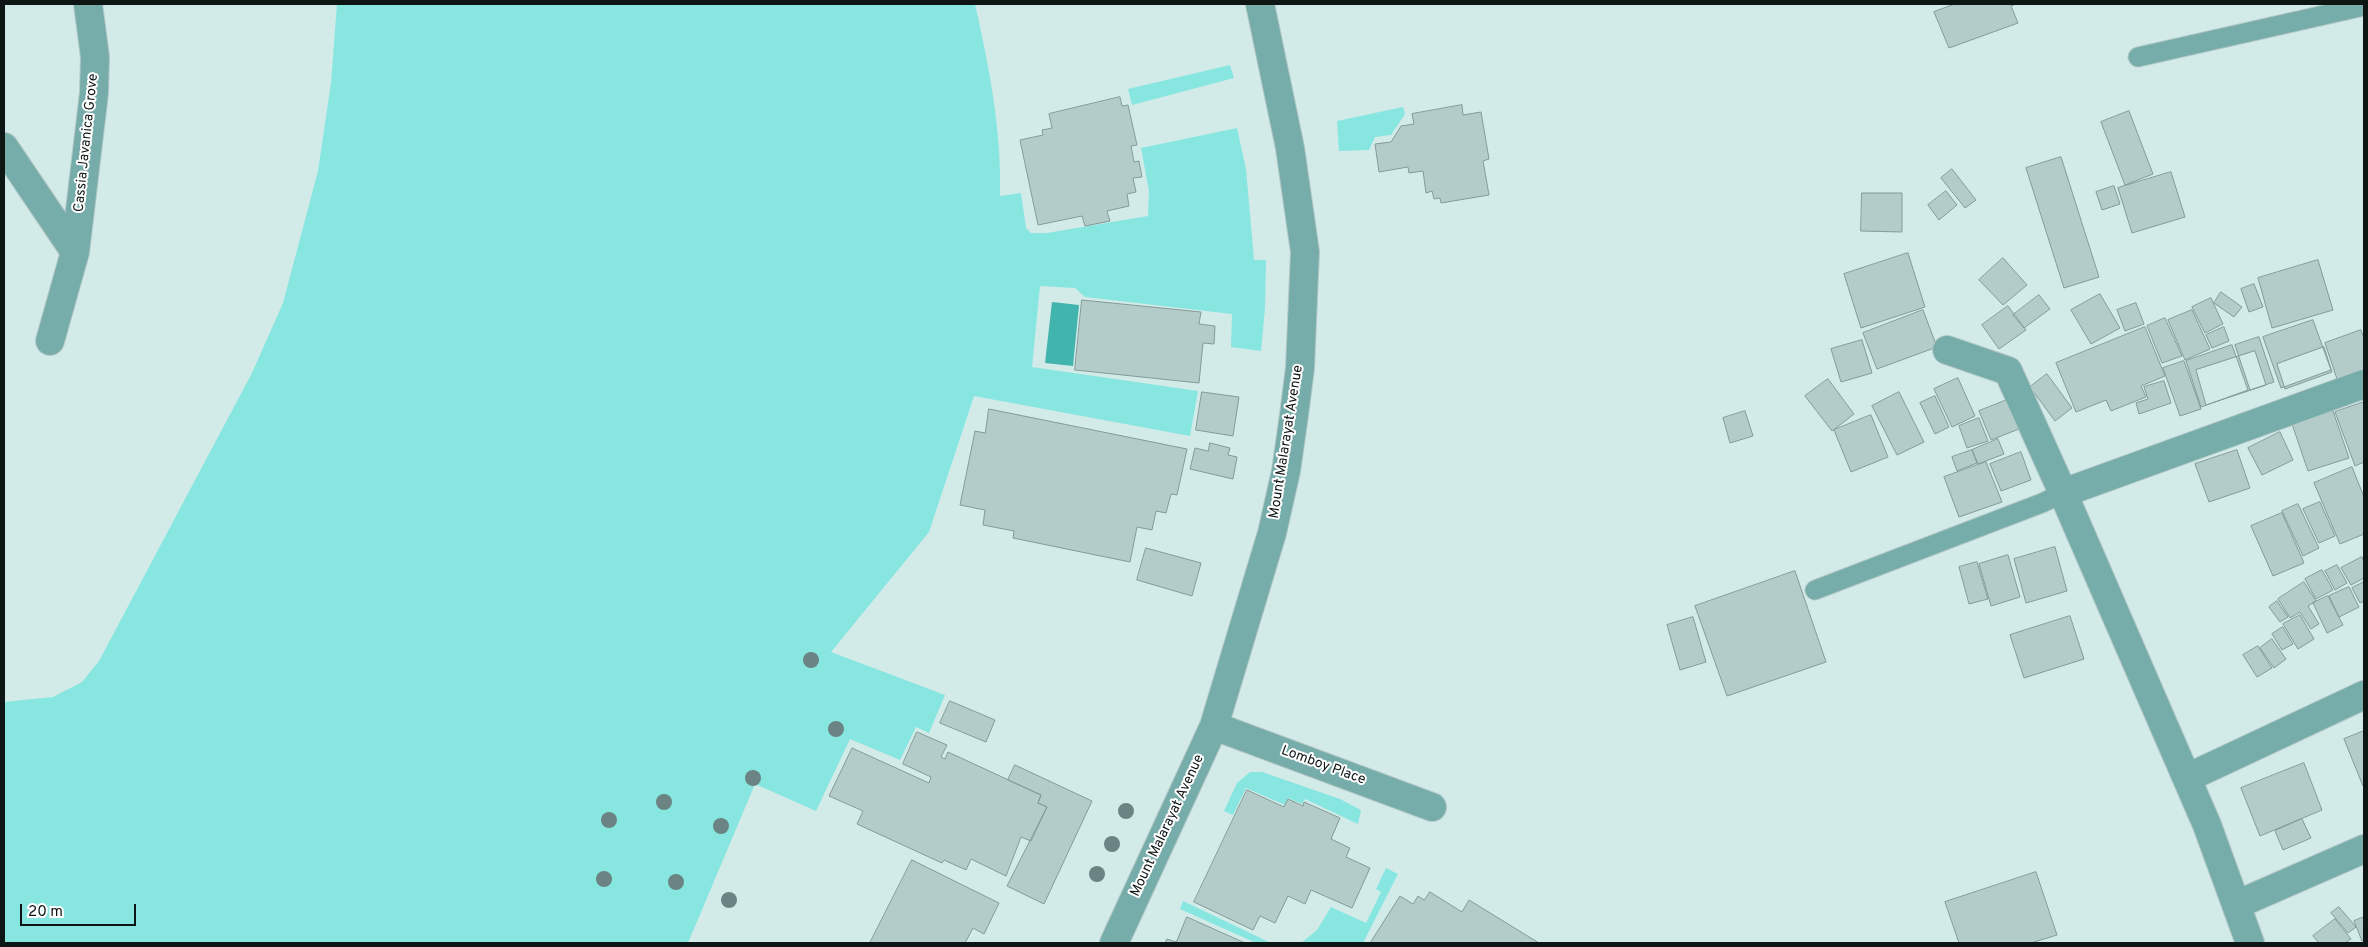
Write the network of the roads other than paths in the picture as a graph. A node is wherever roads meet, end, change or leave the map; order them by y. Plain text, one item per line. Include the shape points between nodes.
1 (88, 4) edge
2 (1260, 4) edge
3 (2364, 6) edge
4 (2138, 57) dead end
5 (4, 147) edge
6 (75, 252) junction
7 (50, 341) dead end
8 (1947, 350) dead end
9 (2364, 384) edge
10 (2063, 493) junction
11 (1815, 590) dead end
12 (2364, 695) edge
13 (1214, 726) junction
14 (2187, 778) junction
15 (1432, 807) dead end
16 (2364, 849) edge
17 (2236, 904) junction
18 (1114, 943) edge
19 (2250, 943) edge

1 - 6 street, Cassia Javanica Grove via 95,57 94,93
2 - 13 street, Mount Malarayat Avenue via 1300,204 1305,252 1302,341 1286,471 1272,533
3 - 4 lane
5 - 6 street, Cassia Javanica Grove
6 - 7 street, Cassia Javanica Grove
8 - 10 street via 2008,371
9 - 10 street
10 - 11 lane
10 - 14 street
12 - 14 street
13 - 15 street, Lomboy Place
13 - 18 street, Mount Malarayat Avenue
14 - 17 street
16 - 17 street
17 - 19 street

